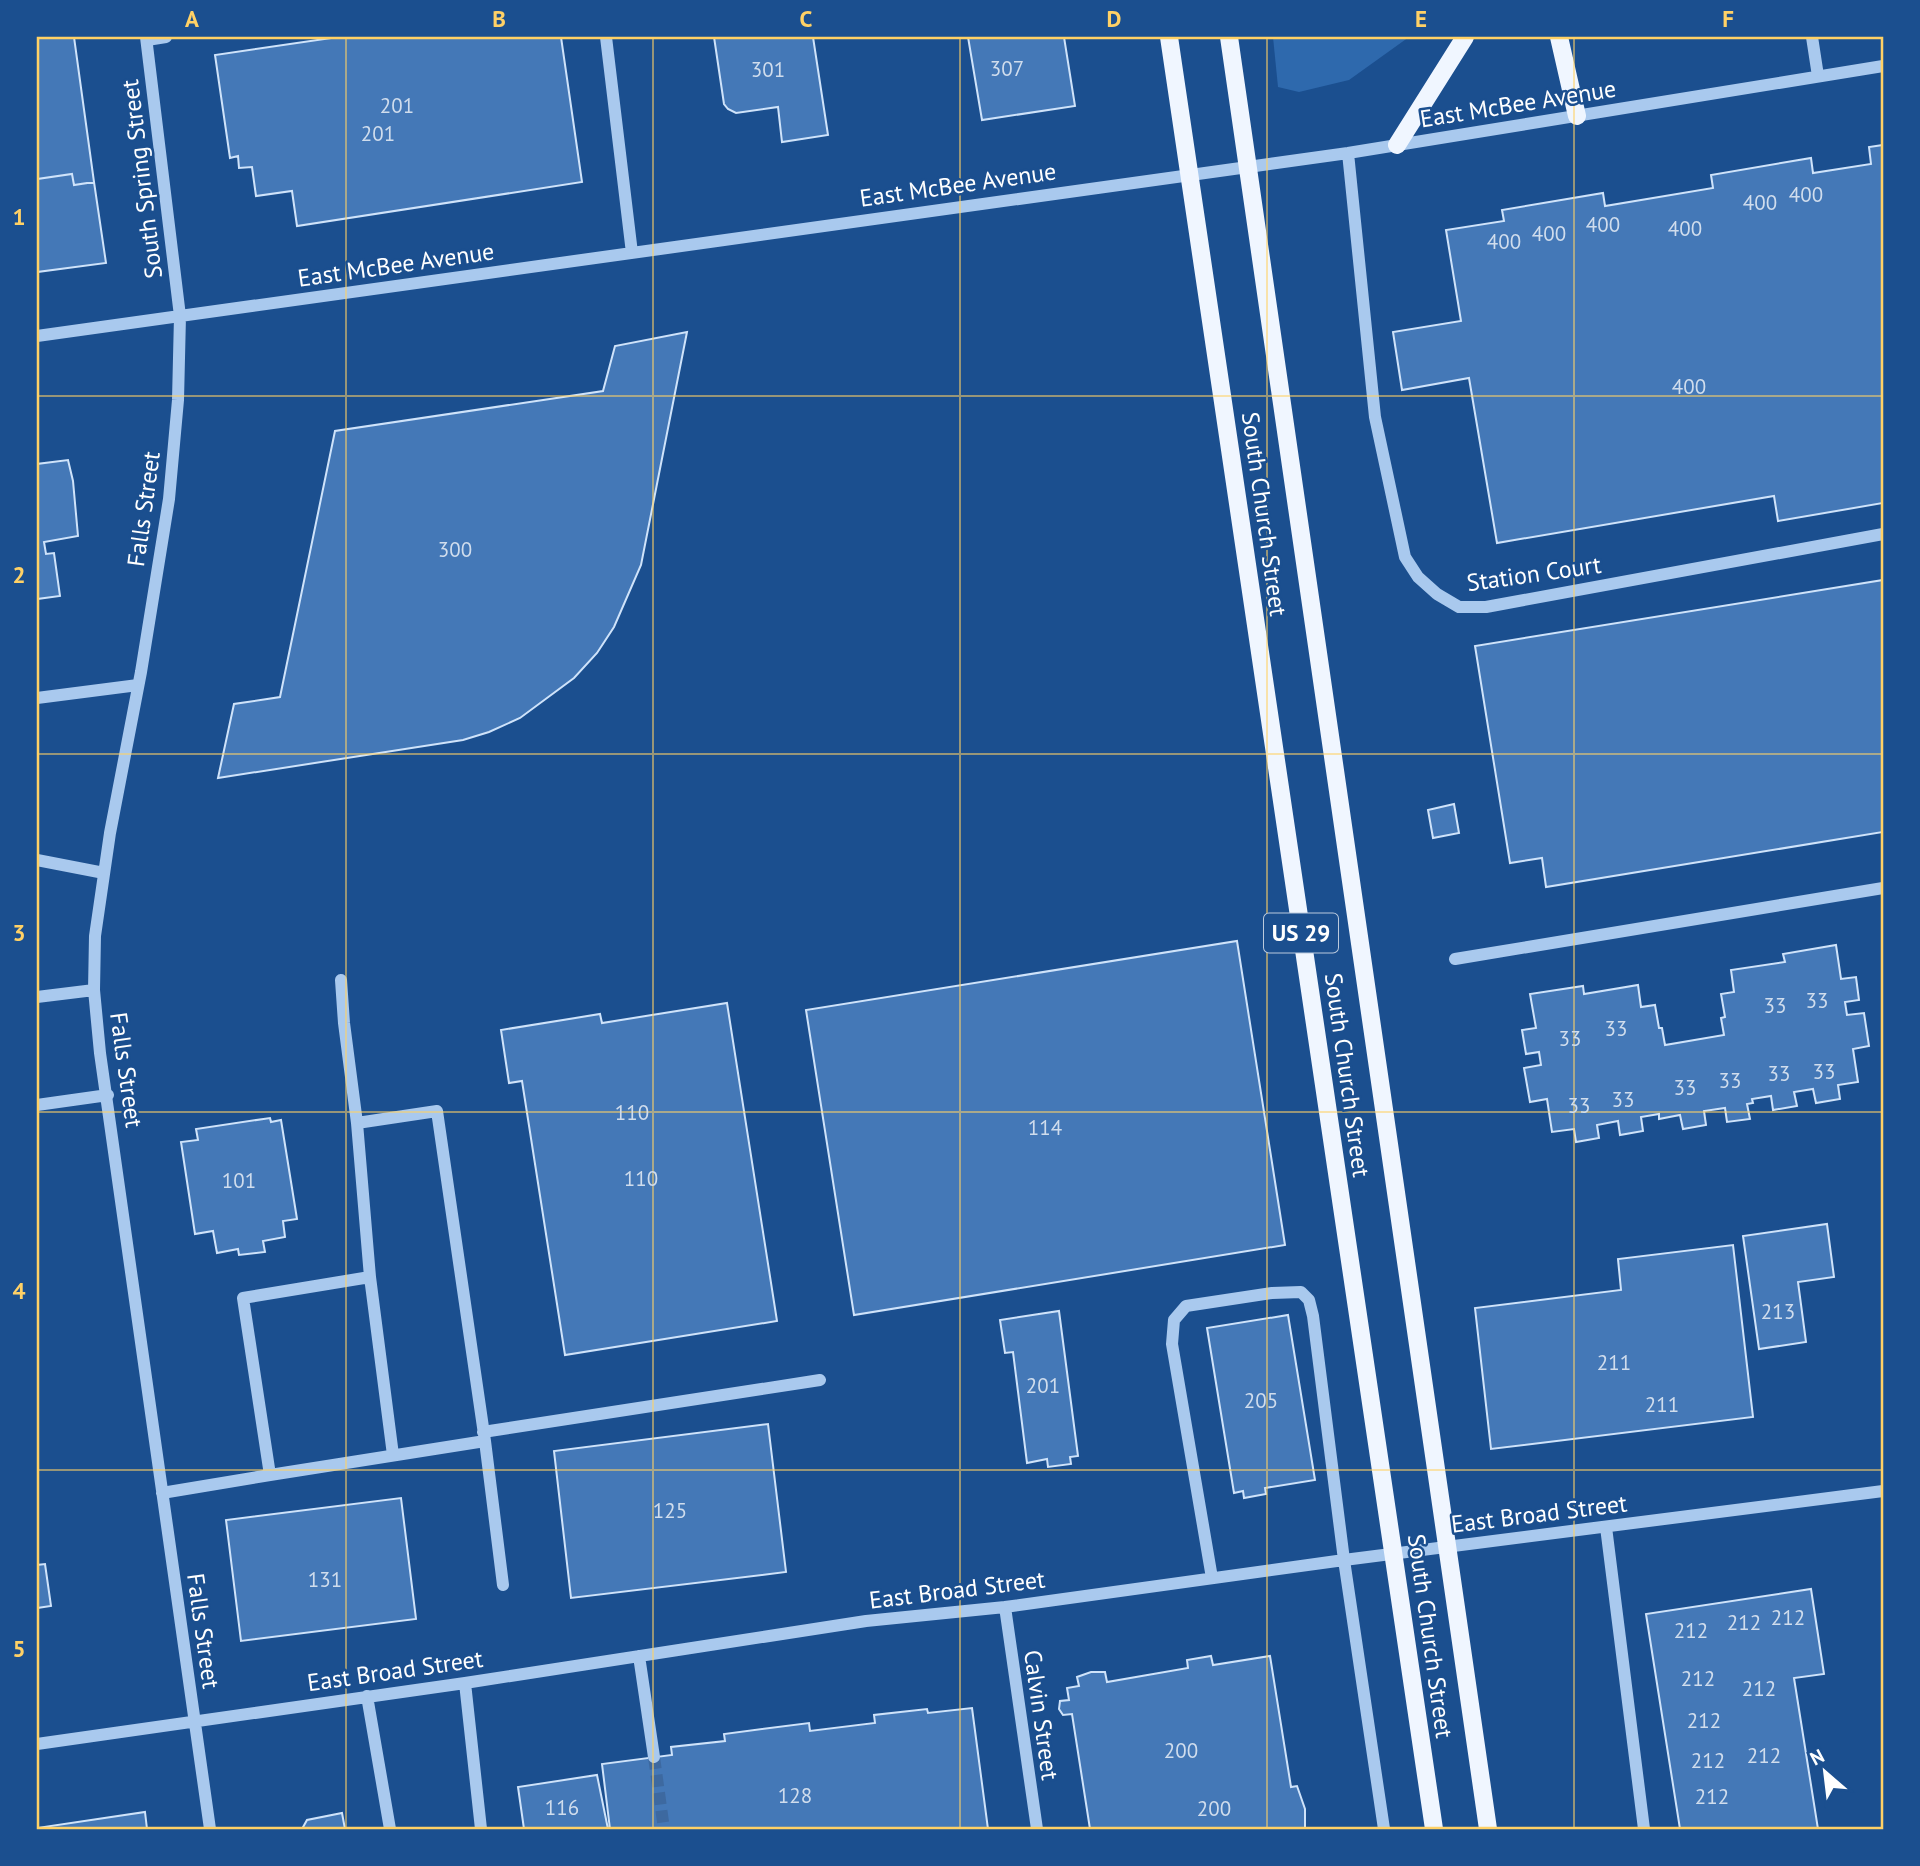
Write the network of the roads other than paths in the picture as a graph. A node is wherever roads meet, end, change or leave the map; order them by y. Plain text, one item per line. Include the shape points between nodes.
1 (166, 37) edge
2 (606, 37) edge
3 (1169, 37) edge
4 (1229, 37) edge
5 (1465, 37) edge
6 (1559, 37) edge
7 (1812, 37) edge
8 (146, 38) edge
9 (1883, 66) edge
10 (1818, 76) junction
11 (1577, 116) junction
12 (1397, 145) junction
13 (1348, 153) junction
14 (632, 253) junction
15 (180, 316) junction
16 (37, 336) edge
17 (1883, 534) edge
18 (138, 685) junction
19 (37, 698) edge
20 (37, 860) edge
21 (104, 873) junction
22 (1883, 888) edge
23 (1455, 959) dead end
24 (341, 980) dead end
25 (94, 990) junction
26 (37, 997) edge
27 (108, 1095) junction
28 (37, 1105) edge
29 (357, 1123) junction
30 (370, 1276) junction
31 (820, 1380) dead end
32 (484, 1437) junction
33 (393, 1455) junction
34 (270, 1475) junction
35 (1883, 1492) edge
36 (162, 1493) junction
37 (1606, 1527) junction
38 (1345, 1560) junction
39 (1212, 1578) junction
40 (503, 1585) dead end
41 (1004, 1607) junction
42 (639, 1656) junction
43 (465, 1683) junction
44 (367, 1696) junction
45 (195, 1720) junction
46 (37, 1744) edge
47 (654, 1757) tunnel mouth
48 (210, 1829) edge
49 (390, 1829) edge
50 (481, 1829) edge
51 (1037, 1829) edge
52 (1384, 1829) edge
53 (1434, 1829) edge
54 (1488, 1829) edge
55 (1644, 1829) edge

1 - 8 street
2 - 14 street
3 - 53 main road, South Church Street / US 29, bridge
4 - 54 main road, South Church Street / US 29, bridge
5 - 12 main road
6 - 11 main road
7 - 10 street
8 - 15 street, South Spring Street
9 - 10 street, East McBee Avenue
10 - 11 street, East McBee Avenue
11 - 12 street, East McBee Avenue
12 - 13 street, East McBee Avenue
13 - 14 street, East McBee Avenue
13 - 17 street, Station Court via 1375,417 1405,557 1437,594 1459,607 1486,607
14 - 15 street, East McBee Avenue
15 - 16 street, East McBee Avenue
15 - 18 street, Falls Street via 169,499
18 - 19 street
18 - 21 street, Falls Street
20 - 21 street
21 - 25 street, Falls Street via 95,936
22 - 23 street
24 - 29 street
25 - 26 street
25 - 27 street, Falls Street
27 - 28 street
27 - 36 street, Falls Street
29 - 30 street
29 - 32 street via 437,1111
30 - 33 street
30 - 34 street via 243,1298
31 - 32 street
32 - 33 street
32 - 40 street
33 - 34 street
34 - 36 street
35 - 37 street, East Broad Street
36 - 45 street, Falls Street
37 - 38 street, East Broad Street
37 - 55 street
38 - 39 street, East Broad Street
38 - 39 street via 1309,1300 1301,1292 1272,1293 1186,1306 1174,1320 1172,1344
38 - 52 street
39 - 41 street, East Broad Street
41 - 42 street, East Broad Street via 866,1621
41 - 51 street, Calvin Street
42 - 43 street, East Broad Street
42 - 47 street
43 - 44 street, East Broad Street
43 - 50 street
44 - 45 street, East Broad Street
44 - 49 street
45 - 46 street, East Broad Street
45 - 48 street, Falls Street

